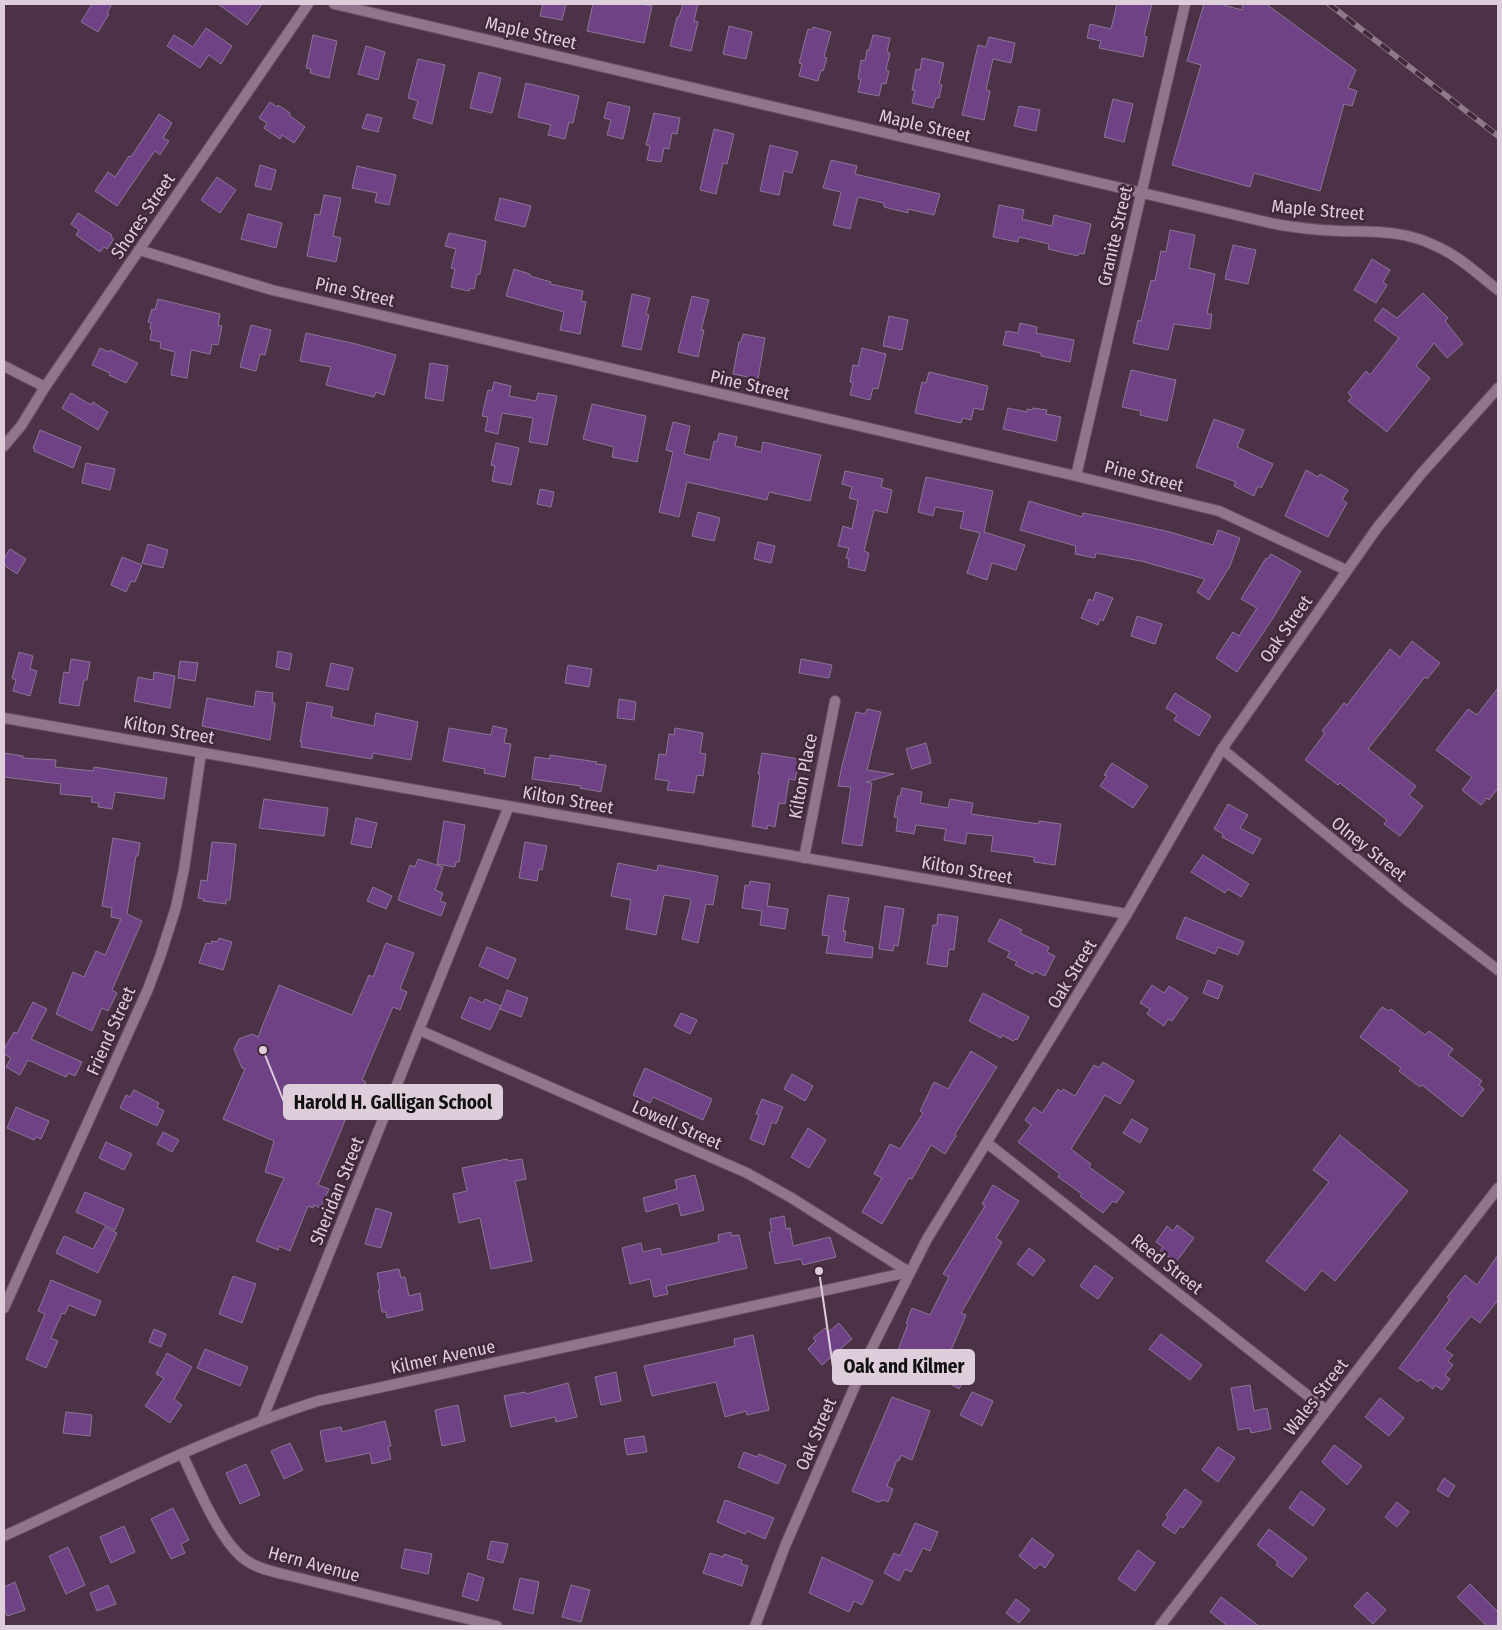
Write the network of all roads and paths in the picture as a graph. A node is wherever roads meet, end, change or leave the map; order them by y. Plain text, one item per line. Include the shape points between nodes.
1 (308, 4) edge
2 (334, 4) edge
3 (1185, 4) edge
4 (1141, 193) junction
5 (139, 250) junction
6 (1498, 290) edge
7 (4, 366) edge
8 (45, 387) junction
9 (1498, 388) edge
10 (4, 446) edge
11 (1076, 476) junction
12 (1346, 570) junction
13 (835, 701) dead end
14 (4, 718) edge
15 (1222, 749) junction
16 (201, 752) junction
17 (509, 806) junction
18 (804, 858) junction
19 (1128, 914) junction
20 (1498, 970) edge
21 (419, 1030) junction
22 (987, 1143) junction
23 (1498, 1188) edge
24 (909, 1272) junction
25 (4, 1308) edge
26 (1326, 1410) junction
27 (262, 1420) junction
28 (182, 1454) junction
29 (4, 1536) edge
30 (497, 1626) edge
31 (755, 1626) edge
32 (1160, 1626) edge

1 - 5 street, Shores Street
2 - 4 street, Maple Street
3 - 4 street, Granite Street
4 - 6 street, Maple Street via 1294,227 1405,235 1443,249
4 - 11 street, Granite Street
5 - 8 street, Shores Street
5 - 11 street, Pine Street via 272,290
7 - 8 street
8 - 10 street, Shores Street via 21,426
9 - 12 street, Oak Street via 1413,484
11 - 12 street, Pine Street via 1219,511
12 - 15 street, Oak Street
13 - 18 street, Kilton Place
14 - 16 street, Kilton Street
15 - 19 street, Oak Street
15 - 20 street, Olney Street
16 - 17 street, Kilton Street
16 - 25 street, Friend Street via 179,895 160,957
17 - 18 street, Kilton Street
17 - 21 street, Sheridan Street
18 - 19 street, Kilton Street
19 - 22 street, Oak Street
21 - 24 street, Lowell Street via 748,1173
21 - 27 street, Sheridan Street
22 - 24 street, Oak Street
22 - 26 street, Reed Street
23 - 26 street, Wales Street
24 - 27 street, Kilmer Avenue via 335,1397
24 - 31 street, Oak Street via 864,1365
26 - 32 street, Wales Street
27 - 28 street, Kilmer Avenue
28 - 29 street, Kilmer Avenue
28 - 30 street, Hern Avenue via 226,1541 254,1565

